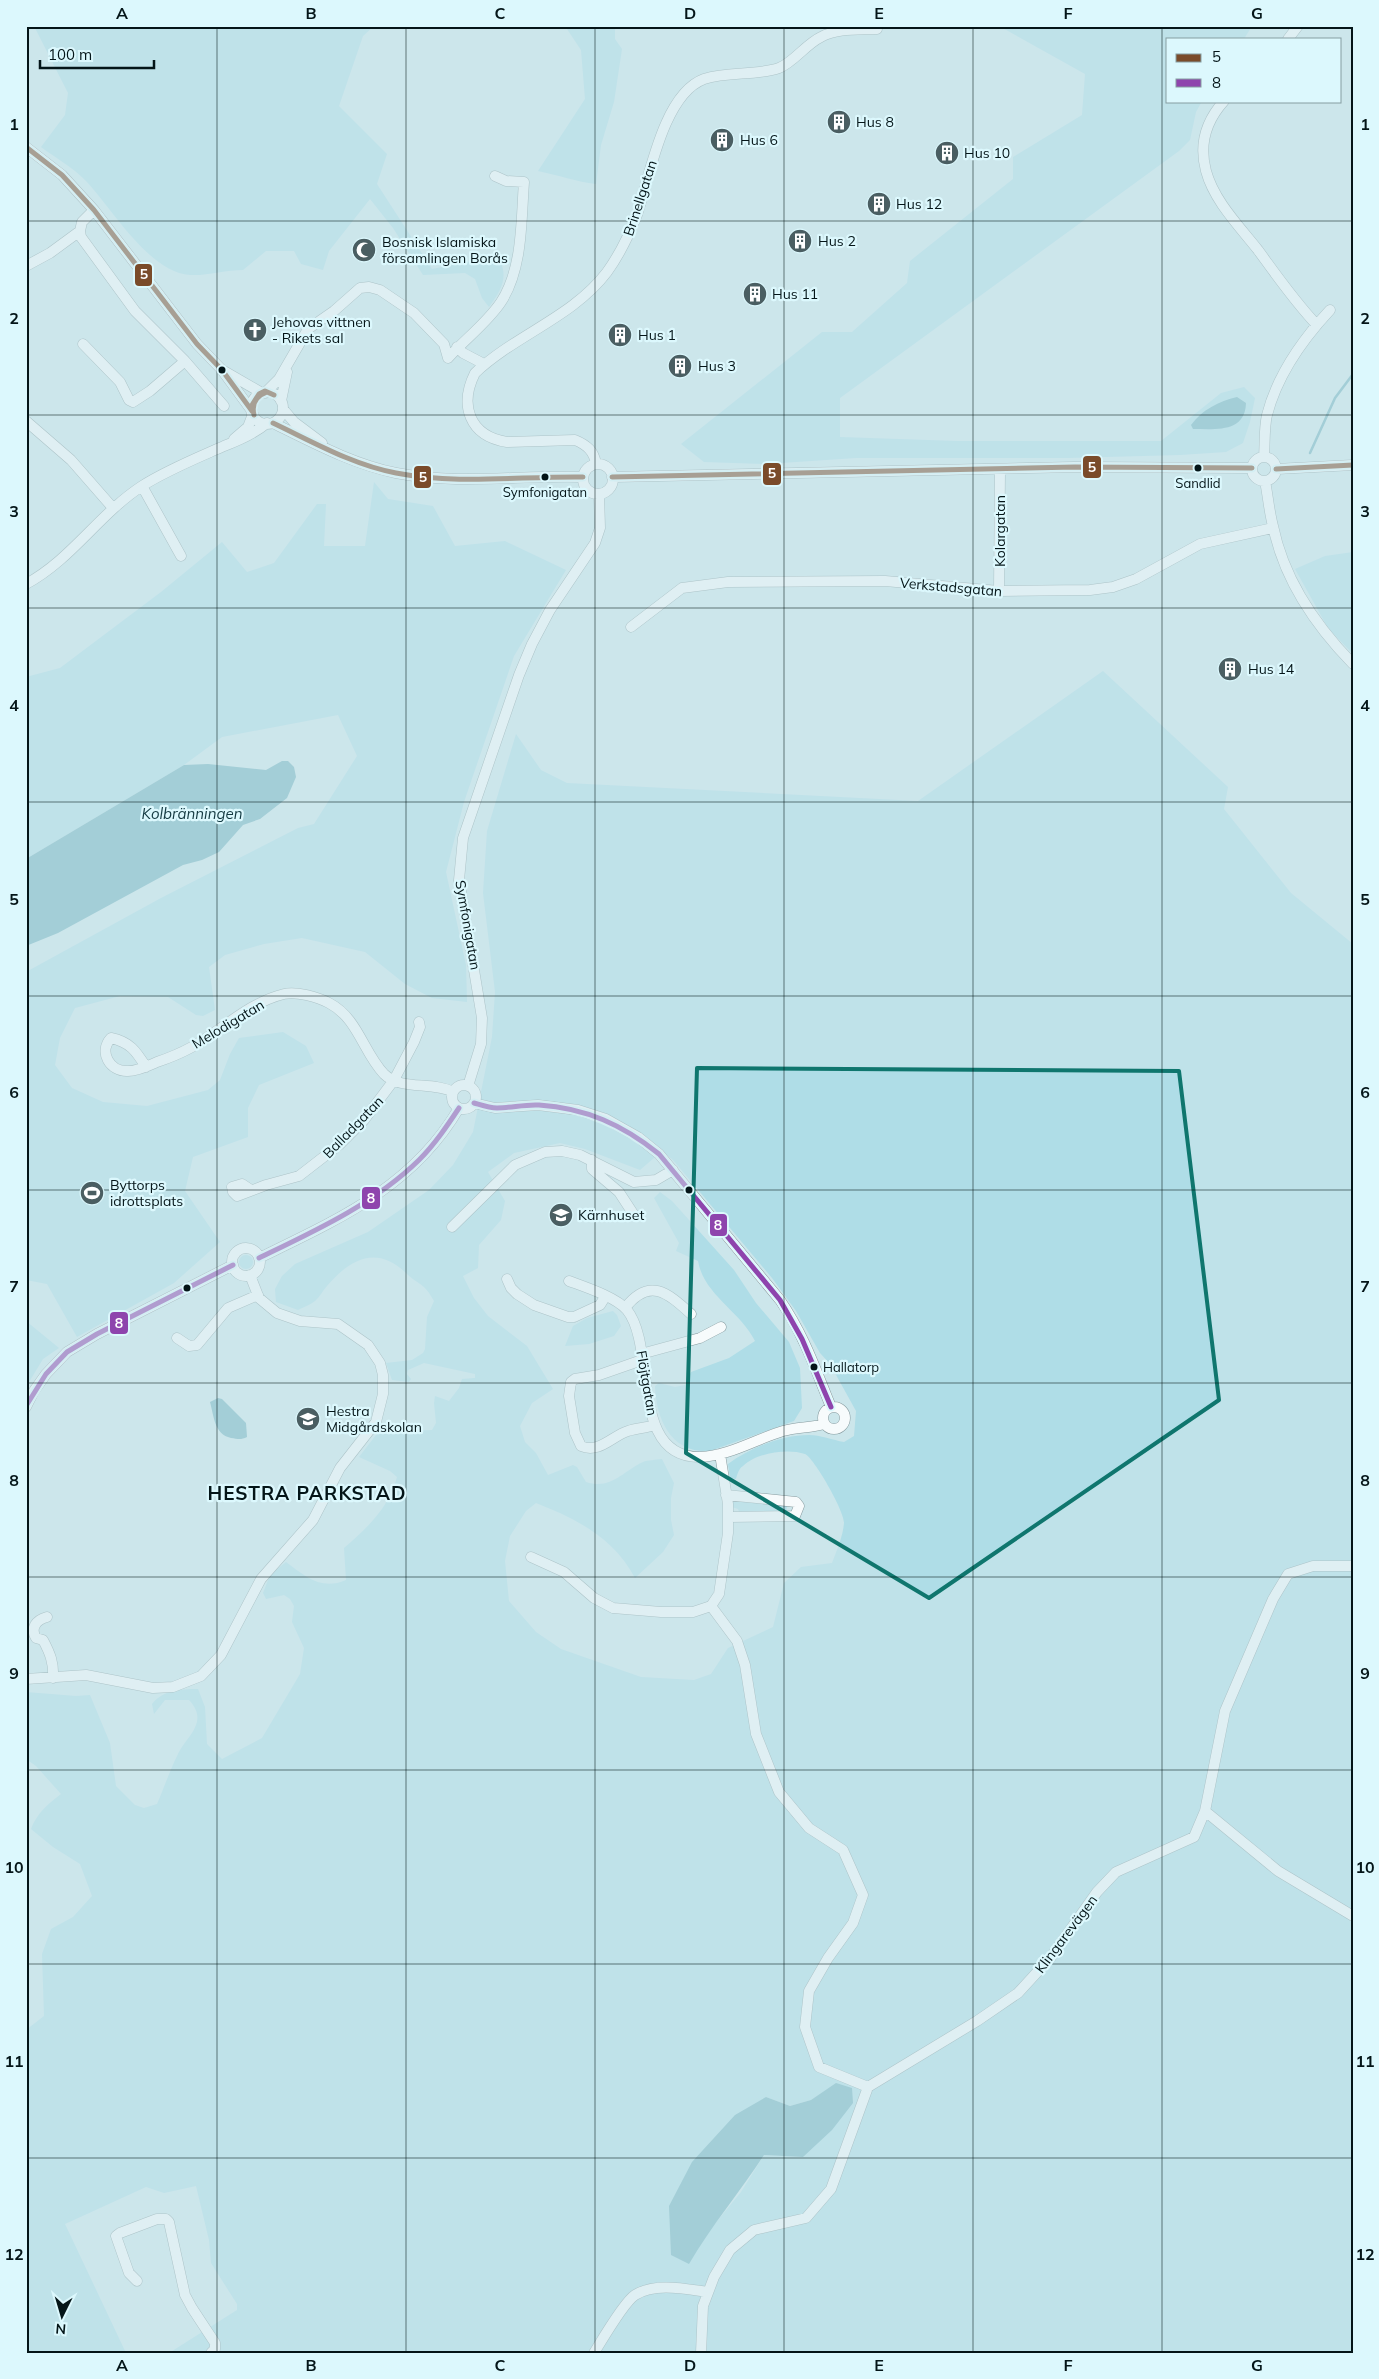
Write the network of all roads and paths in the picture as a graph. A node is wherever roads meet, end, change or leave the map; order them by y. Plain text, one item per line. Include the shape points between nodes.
1 (1298, 26) edge
2 (877, 29) dead end
3 (1289, 38) edge
4 (1223, 102) edge
5 (26, 147) edge
6 (494, 176) dead end
7 (94, 210) junction
8 (80, 231) junction
9 (26, 266) edge
10 (1330, 310) dead end
11 (1317, 325) junction
12 (83, 344) dead end
13 (458, 347) junction
14 (185, 361) junction
15 (288, 364) junction
16 (484, 364) junction
17 (222, 370) junction
18 (263, 393) junction
19 (282, 405) junction
20 (224, 406) dead end
21 (252, 412) junction
22 (26, 421) edge
23 (270, 423) junction
24 (226, 446) junction
25 (333, 450) junction
26 (1264, 457) junction
27 (596, 464) junction
28 (1353, 465) edge
29 (1252, 468) junction
30 (1276, 469) junction
31 (1000, 470) junction
32 (583, 477) junction
33 (612, 477) junction
34 (1265, 481) junction
35 (142, 486) junction
36 (599, 494) junction
37 (113, 508) junction
38 (1273, 528) junction
39 (181, 556) dead end
40 (26, 584) edge
41 (999, 591) junction
42 (631, 627) dead end
43 (1353, 664) edge
44 (419, 1022) dead end
45 (146, 1067) dead end
46 (394, 1080) junction
47 (468, 1086) junction
48 (453, 1092) junction
49 (474, 1103) junction
50 (459, 1108) junction
51 (592, 1160) junction
52 (673, 1170) junction
53 (251, 1190) dead end
54 (634, 1215) dead end
55 (452, 1226) dead end
56 (259, 1258) junction
57 (233, 1265) junction
58 (250, 1275) junction
59 (508, 1279) dead end
60 (569, 1281) dead end
61 (258, 1295) junction
62 (605, 1297) junction
63 (625, 1308) junction
64 (691, 1314) dead end
65 (721, 1327) dead end
66 (177, 1338) dead end
67 (642, 1357) junction
68 (26, 1407) edge
69 (831, 1408) junction
70 (824, 1424) junction
71 (655, 1425) junction
72 (720, 1454) junction
73 (726, 1495) junction
74 (729, 1517) junction
75 (531, 1557) dead end
76 (1353, 1566) edge
77 (711, 1606) junction
78 (47, 1617) dead end
79 (53, 1678) junction
80 (26, 1679) edge
81 (1205, 1811) junction
82 (1353, 1916) edge
83 (868, 2087) junction
84 (137, 2281) dead end
85 (708, 2292) junction
86 (213, 2348) edge
87 (594, 2353) edge
88 (701, 2353) edge

1 - 3 street
2 - 16 street, Brinellgatan via 822,36 786,66 716,77 695,85 682,98 658,140 644,194 626,242 607,272 581,298
4 - 11 street via 1206,125 1206,172 1211,185
5 - 7 street via 62,175
6 - 13 street via 506,181 524,182 520,241 514,270 506,294 497,307
7 - 8 street via 82,222
7 - 17 street via 197,344
8 - 9 street
8 - 14 street via 81,237 134,311
10 - 11 street
11 - 26 street via 1299,348 1275,391 1267,415
12 - 14 street via 120,382 133,402
13 - 15 street via 448,358 444,344 417,316 397,300 369,287 360,288 308,329
13 - 16 street via 463,354
14 - 20 street
15 - 18 street via 279,379
15 - 19 street
16 - 27 street, Brinellgatan via 475,373 467,393 468,410 480,431 508,442 575,440 591,450
17 - 18 street
17 - 21 street
18 - 19 street via 274,394
18 - 21 street via 254,400
19 - 23 street via 279,418
19 - 25 street via 294,422
21 - 23 street via 260,422
21 - 24 street via 248,427
22 - 37 street via 71,460
23 - 24 street
23 - 25 street
24 - 35 street
25 - 32 street via 374,467 418,476 478,480
26 - 29 street via 1256,460
26 - 30 street via 1273,460
27 - 32 street via 588,468
27 - 33 street via 608,468
28 - 30 street
29 - 31 street
29 - 34 street via 1255,477
30 - 34 street via 1273,477
31 - 33 street
31 - 41 street, Kolargatan
32 - 36 street via 587,489
33 - 36 street via 608,489
34 - 38 street
35 - 37 street
35 - 39 street
36 - 47 street, Symfonigatan via 600,528 595,543 550,610 532,644 463,838 459,880 482,1018 481,1044
37 - 40 street via 58,562
38 - 41 street, Verkstadsgatan via 1200,544 1136,579 1114,587
38 - 43 street via 1292,583 1307,609
41 - 42 street, Verkstadsgatan via 885,581 728,582 682,588
44 - 46 street, Balladgatan via 414,1042
45 - 46 street, Melodigatan via 191,1048 247,1011 286,993 329,1003 349,1020 385,1075
46 - 48 street
46 - 53 street, Balladgatan via 364,1120 317,1163 299,1176
47 - 48 street via 459,1086
47 - 49 street via 475,1092
48 - 50 street via 452,1102
49 - 50 street via 468,1109
49 - 52 street via 501,1108 550,1106 590,1114 617,1124 638,1137
50 - 56 street via 433,1144 396,1181 332,1223
51 - 52 street via 634,1182 656,1180
51 - 54 street via 592,1169 619,1192
51 - 55 street via 562,1152 545,1152 529,1157 504,1174
52 - 69 street via 792,1318 805,1341
56 - 57 street via 254,1250 244,1248 234,1256
56 - 58 street via 258,1269
57 - 58 street via 240,1274
57 - 68 street via 68,1352 46,1374
58 - 61 street
59 - 62 street via 517,1294 534,1305 568,1317 574,1318 600,1305
60 - 62 street
61 - 66 street via 228,1308 197,1345 189,1346
61 - 79 street via 282,1316 338,1324 368,1345 380,1362 382,1375 382,1400 376,1422 342,1464 313,1520 261,1579 226,1647 209,1669 189,1682 172,1687 153,1688 94,1675
62 - 63 street
63 - 64 street via 642,1291 651,1289 661,1291
63 - 67 street, Flöjtgatan via 636,1326
65 - 67 street via 700,1338
67 - 71 street, Flöjtgatan
67 - 71 street via 599,1375 571,1382 568,1389 575,1433 581,1446 593,1448 630,1430
69 - 70 street via 823,1415
69 - 70 street via 842,1410 845,1423 834,1430
70 - 72 street, Flöjtgatan via 786,1430
71 - 72 street, Flöjtgatan via 665,1441 683,1454 698,1457
72 - 73 street
73 - 74 street
73 - 74 street via 783,1500 796,1502 799,1506 795,1516
74 - 77 street via 719,1594
75 - 77 street via 564,1572 594,1598 613,1608 693,1612
76 - 81 street, Klingarevägen via 1313,1566 1288,1574 1273,1599 1225,1711
77 - 83 street via 737,1641 745,1665 756,1734 779,1792 809,1828 843,1850 863,1896 853,1923 809,1992 805,2027 819,2066
78 - 79 street via 40,1619 33,1633 43,1640 50,1654 54,1665
79 - 80 street
81 - 82 street via 1278,1871
81 - 83 street, Klingarevägen via 1194,1837 1116,1872 1051,1957 1018,1993
83 - 85 street via 831,2189 806,2218 754,2230 730,2250
84 - 86 street via 129,2274 116,2236 157,2219 166,2219 185,2294
85 - 87 street via 661,2288 633,2296
85 - 88 street via 703,2306

